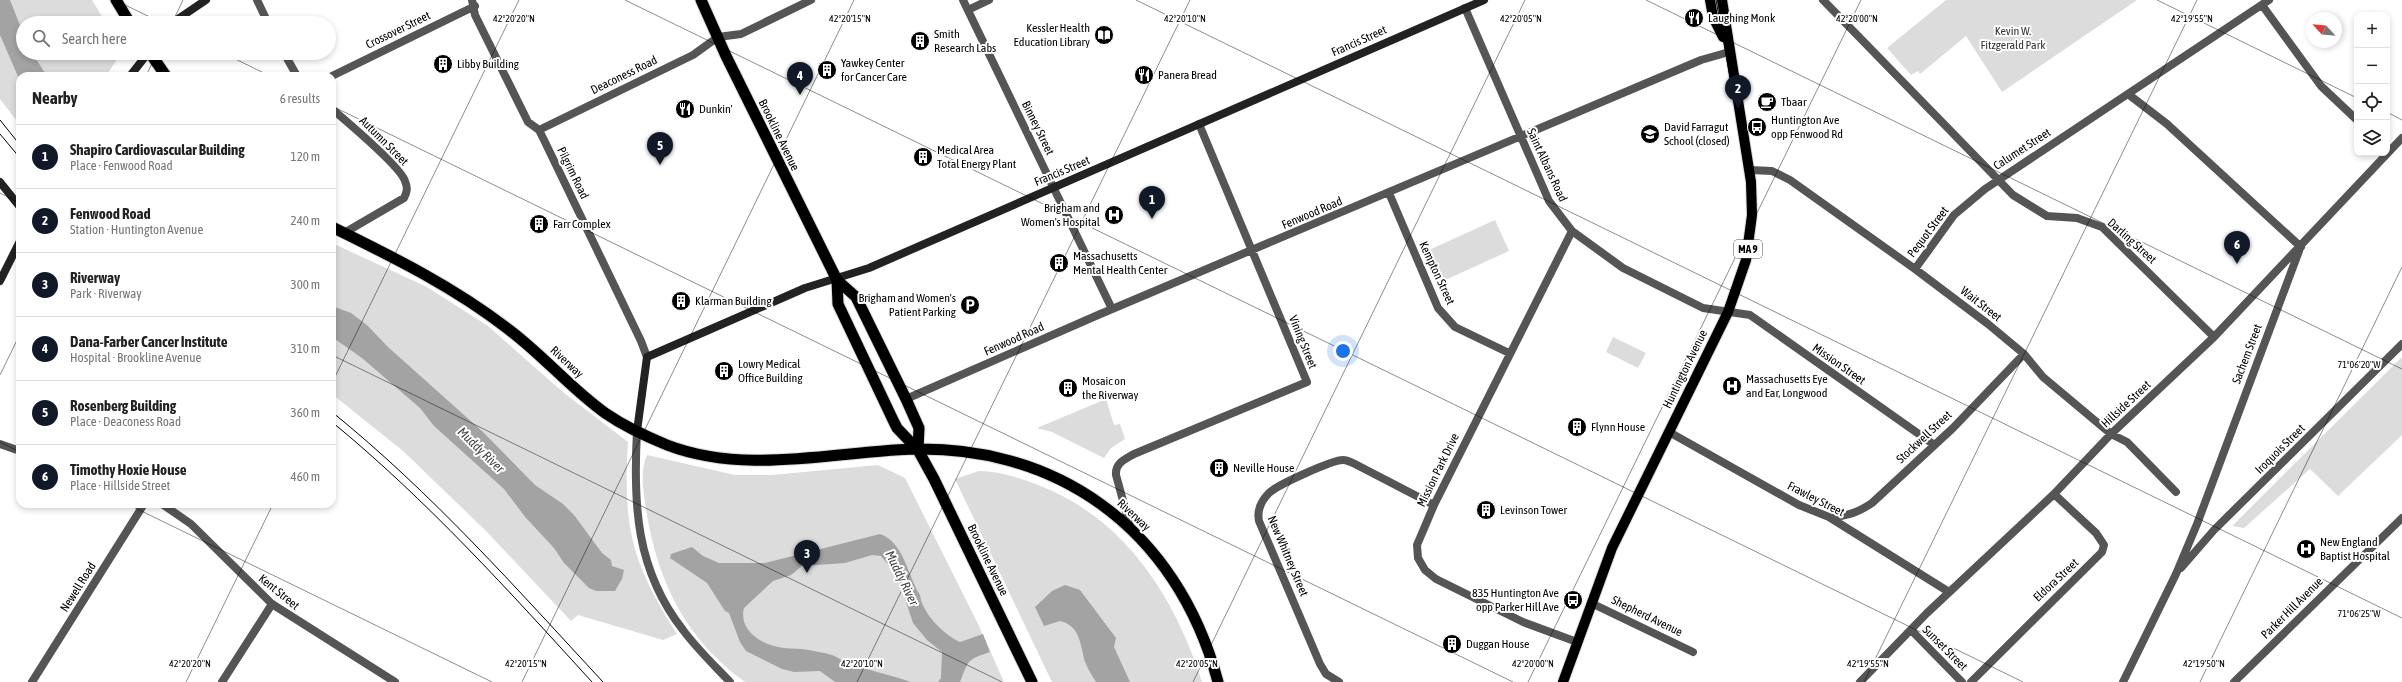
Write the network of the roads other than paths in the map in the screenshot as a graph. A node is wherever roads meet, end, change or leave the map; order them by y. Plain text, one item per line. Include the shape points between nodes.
1 (116, 0) edge
2 (206, 0) edge
3 (257, 0) edge
4 (702, 0) edge
5 (811, 0) edge
6 (963, 0) edge
7 (988, 0) edge
8 (1484, 0) edge
9 (1710, 0) edge
10 (1722, 0) edge
11 (1823, 0) edge
12 (2265, 2) edge
13 (473, 3) edge
14 (1465, 8) junction
15 (968, 10) junction
16 (126, 16) edge
17 (182, 16) edge
18 (265, 16) edge
19 (718, 37) junction
20 (1729, 52) junction
21 (143, 60) edge
22 (154, 60) edge
23 (288, 60) edge
24 (133, 72) edge
25 (163, 72) edge
26 (295, 72) edge
27 (336, 74) edge
28 (2128, 94) junction
29 (336, 112) edge
30 (2354, 117) edge
31 (1199, 124) junction
32 (539, 130) junction
33 (1520, 136) junction
34 (2402, 138) edge
35 (2390, 149) edge
36 (2383, 156) edge
37 (1750, 170) junction
38 (1997, 180) junction
39 (0, 182) edge
40 (1054, 188) junction
41 (1389, 193) junction
42 (16, 202) edge
43 (336, 229) edge
44 (1572, 231) junction
45 (344, 233) junction
46 (2301, 247) junction
47 (16, 249) edge
48 (1253, 251) junction
49 (1915, 269) junction
50 (837, 280) junction
51 (0, 281) edge
52 (1112, 309) junction
53 (1728, 312) junction
54 (2214, 336) junction
55 (2402, 344) edge
56 (1509, 353) junction
57 (2024, 354) junction
58 (647, 357) junction
59 (906, 399) junction
60 (636, 432) junction
61 (1669, 432) junction
62 (2111, 434) junction
63 (0, 444) edge
64 (1933, 444) junction
65 (16, 450) edge
66 (918, 450) junction
67 (2176, 492) dead end
68 (2054, 494) junction
69 (1434, 505) junction
70 (141, 508) edge
71 (168, 508) edge
72 (1829, 517) junction
73 (2402, 518) edge
74 (1131, 530) junction
75 (2176, 574) junction
76 (1949, 592) junction
77 (1591, 603) junction
78 (272, 604) junction
79 (1911, 630) junction
80 (1577, 642) junction
81 (1693, 652) dead end
82 (392, 681) edge
83 (32, 682) edge
84 (222, 682) edge
85 (730, 682) edge
86 (1032, 682) edge
87 (1218, 682) edge
88 (1339, 682) edge
89 (1563, 682) edge
90 (1860, 682) edge
91 (1962, 682) edge
92 (1971, 682) edge
93 (2123, 682) edge
94 (2234, 682) edge

1 - 16 highway
2 - 17 main road
3 - 18 street
4 - 19 highway, Brookline Avenue
5 - 19 street via 741,34
6 - 15 street, Binney Street
7 - 15 street
8 - 14 main road, Francis Street
9 - 20 main road, Huntington Avenue / MA 9 via 1713,17
10 - 20 main road, Huntington Avenue / MA 9
11 - 38 street, Calumet Street
12 - 28 street, Calumet Street
12 - 30 street via 2322,86
13 - 27 street, Crossover Street
13 - 32 street, Pilgrim Road via 475,15 528,122
14 - 31 main road, Francis Street
14 - 33 street, Saint Albans Road
15 - 40 street, Binney Street
19 - 32 street, Deaconess Road via 693,55
19 - 50 highway, Brookline Avenue
20 - 33 street, Fenwood Road via 1701,60
20 - 37 main road, Huntington Avenue / MA 9
21 - 24 main road
22 - 25 highway
23 - 26 street
28 - 38 street, Calumet Street
28 - 46 street via 2167,124
29 - 45 street, Autumn Street via 358,130 405,179 407,192 404,198
31 - 40 main road, Francis Street
31 - 48 street, Vining Street
32 - 58 street, Pilgrim Road via 642,341
33 - 41 street, Fenwood Road
33 - 44 street, Saint Albans Road via 1549,201
34 - 35 street, Hillside Street
36 - 46 street, Hillside Street
37 - 49 street, Wait Street via 1772,171 1785,177
37 - 53 main road, Huntington Avenue / MA 9 via 1750,238 1743,271
38 - 49 street, Pequot Street via 1954,215
38 - 54 street, Darling Street via 2013,195 2047,216 2077,218 2102,228
39 - 42 main road
40 - 50 main road, Francis Street
40 - 52 street, Binney Street
41 - 48 street, Fenwood Road
41 - 56 street, Kempton Street via 1438,308 1455,327
43 - 45 highway, Riverway
44 - 53 street, Saint Albans Road via 1643,279 1704,308
44 - 56 street, Mission Park Drive
45 - 60 highway, Riverway via 419,271 485,312 535,350 598,408
46 - 54 street, Hillside Street
46 - 75 street, Sachem Street
47 - 51 main road
48 - 52 street, Fenwood Road
48 - 74 street, Vining Street via 1307,382 1134,454 1117,467 1117,480
49 - 57 street, Wait Street
50 - 58 main road, Francis Street via 805,288
50 - 59 highway, Brookline Avenue via 856,296
50 - 66 highway, Brookline Avenue via 838,304 847,325 897,428
52 - 59 street, Fenwood Road
53 - 61 main road, Huntington Avenue / MA 9
53 - 64 street, Mission Street via 1750,315
54 - 62 street, Hillside Street
55 - 75 street, Iroquois Street via 2214,530
56 - 69 street, Mission Park Drive
57 - 62 street, Wait Street via 2044,377
57 - 64 street, Stockwell Street via 1953,428
58 - 60 main road, Pilgrim Road
59 - 66 highway, Brookline Avenue via 919,428
60 - 66 highway, Riverway via 687,452 725,460 772,460
60 - 85 street via 636,511 648,566 660,594 683,631
61 - 72 street, Frawley Street via 1799,505
61 - 77 main road, Huntington Avenue / MA 9 via 1621,528
62 - 67 street, Wait Street via 2127,442
62 - 68 street, Hillside Street
63 - 65 street
64 - 72 street, Stockwell Street via 1872,503 1857,513
66 - 74 highway, Riverway via 984,456 1043,472 1090,495
66 - 86 highway, Brookline Avenue
68 - 76 street, Hillside Street
68 - 92 street, Eldora Street via 2096,533 2104,545 2102,552
69 - 80 street, Mission Park Drive via 1417,545 1418,558 1425,570 1436,579 1523,622
69 - 88 street, New Whitney Street via 1343,460 1274,488 1263,501 1259,510 1259,521 1320,664 1326,674
70 - 83 street, Newell Road
71 - 78 street, Kent Street via 190,524
72 - 76 street, Frawley Street
73 - 94 street, Parker Hill Avenue
74 - 87 highway, Riverway via 1161,563 1187,606 1207,649
75 - 93 street, Sachem Street
76 - 79 street, Hillside Street
77 - 80 main road, Huntington Avenue / MA 9
77 - 81 street, Shepherd Avenue
78 - 82 street, Kent Street
78 - 84 street
79 - 90 street, Hillside Street
79 - 91 street, Sunset Street
80 - 89 main road, Huntington Avenue / MA 9

